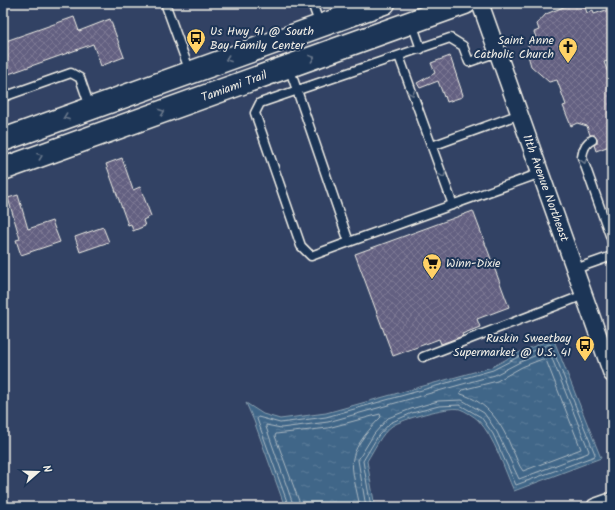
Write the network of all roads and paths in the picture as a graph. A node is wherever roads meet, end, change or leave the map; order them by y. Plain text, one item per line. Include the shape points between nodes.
1 (165, 3) edge
2 (312, 3) edge
3 (480, 3) edge
4 (375, 4) edge
5 (454, 5) edge
6 (412, 22) junction
7 (321, 26) junction
8 (421, 48) junction
9 (498, 52) junction
10 (399, 56) junction
11 (288, 66) junction
12 (190, 72) junction
13 (297, 91) junction
14 (3, 97) edge
15 (90, 108) junction
16 (520, 114) junction
17 (3, 140) edge
18 (592, 140) dead end
19 (432, 146) junction
20 (3, 169) edge
21 (541, 173) junction
22 (453, 205) junction
23 (612, 241) edge
24 (349, 242) junction
25 (612, 256) edge
26 (575, 269) junction
27 (584, 295) junction
28 (423, 357) dead end
29 (612, 374) edge
30 (612, 501) edge
31 (596, 507) edge

1 - 12 lane
2 - 7 lane
3 - 9 street, 11th Avenue Northeast
4 - 7 main road
5 - 6 main road, Tamiami Trail
6 - 8 lane
11 -> 6 main road, Tamiami Trail
7 -> 12 main road
8 - 9 lane via 450,38 463,46 469,62
8 - 10 lane
9 - 16 street, 11th Avenue Northeast
10 - 13 lane
10 -> 19 lane
11 - 13 lane
20 -> 11 main road, Tamiami Trail
12 - 15 main road
13 - 24 lane
13 - 24 lane via 260,103 255,113 301,246 311,256
14 - 15 lane via 71,73 80,78
15 -> 17 main road
16 - 19 lane
16 - 21 street, 11th Avenue Northeast
18 -> 23 lane via 583,150 582,157
19 -> 22 lane
21 - 22 lane
21 - 26 street, 11th Avenue Northeast
22 - 24 lane
25 - 26 lane
26 - 27 street, 11th Avenue Northeast
27 - 28 lane
27 - 29 street, 11th Avenue Northeast
30 - 31 street

